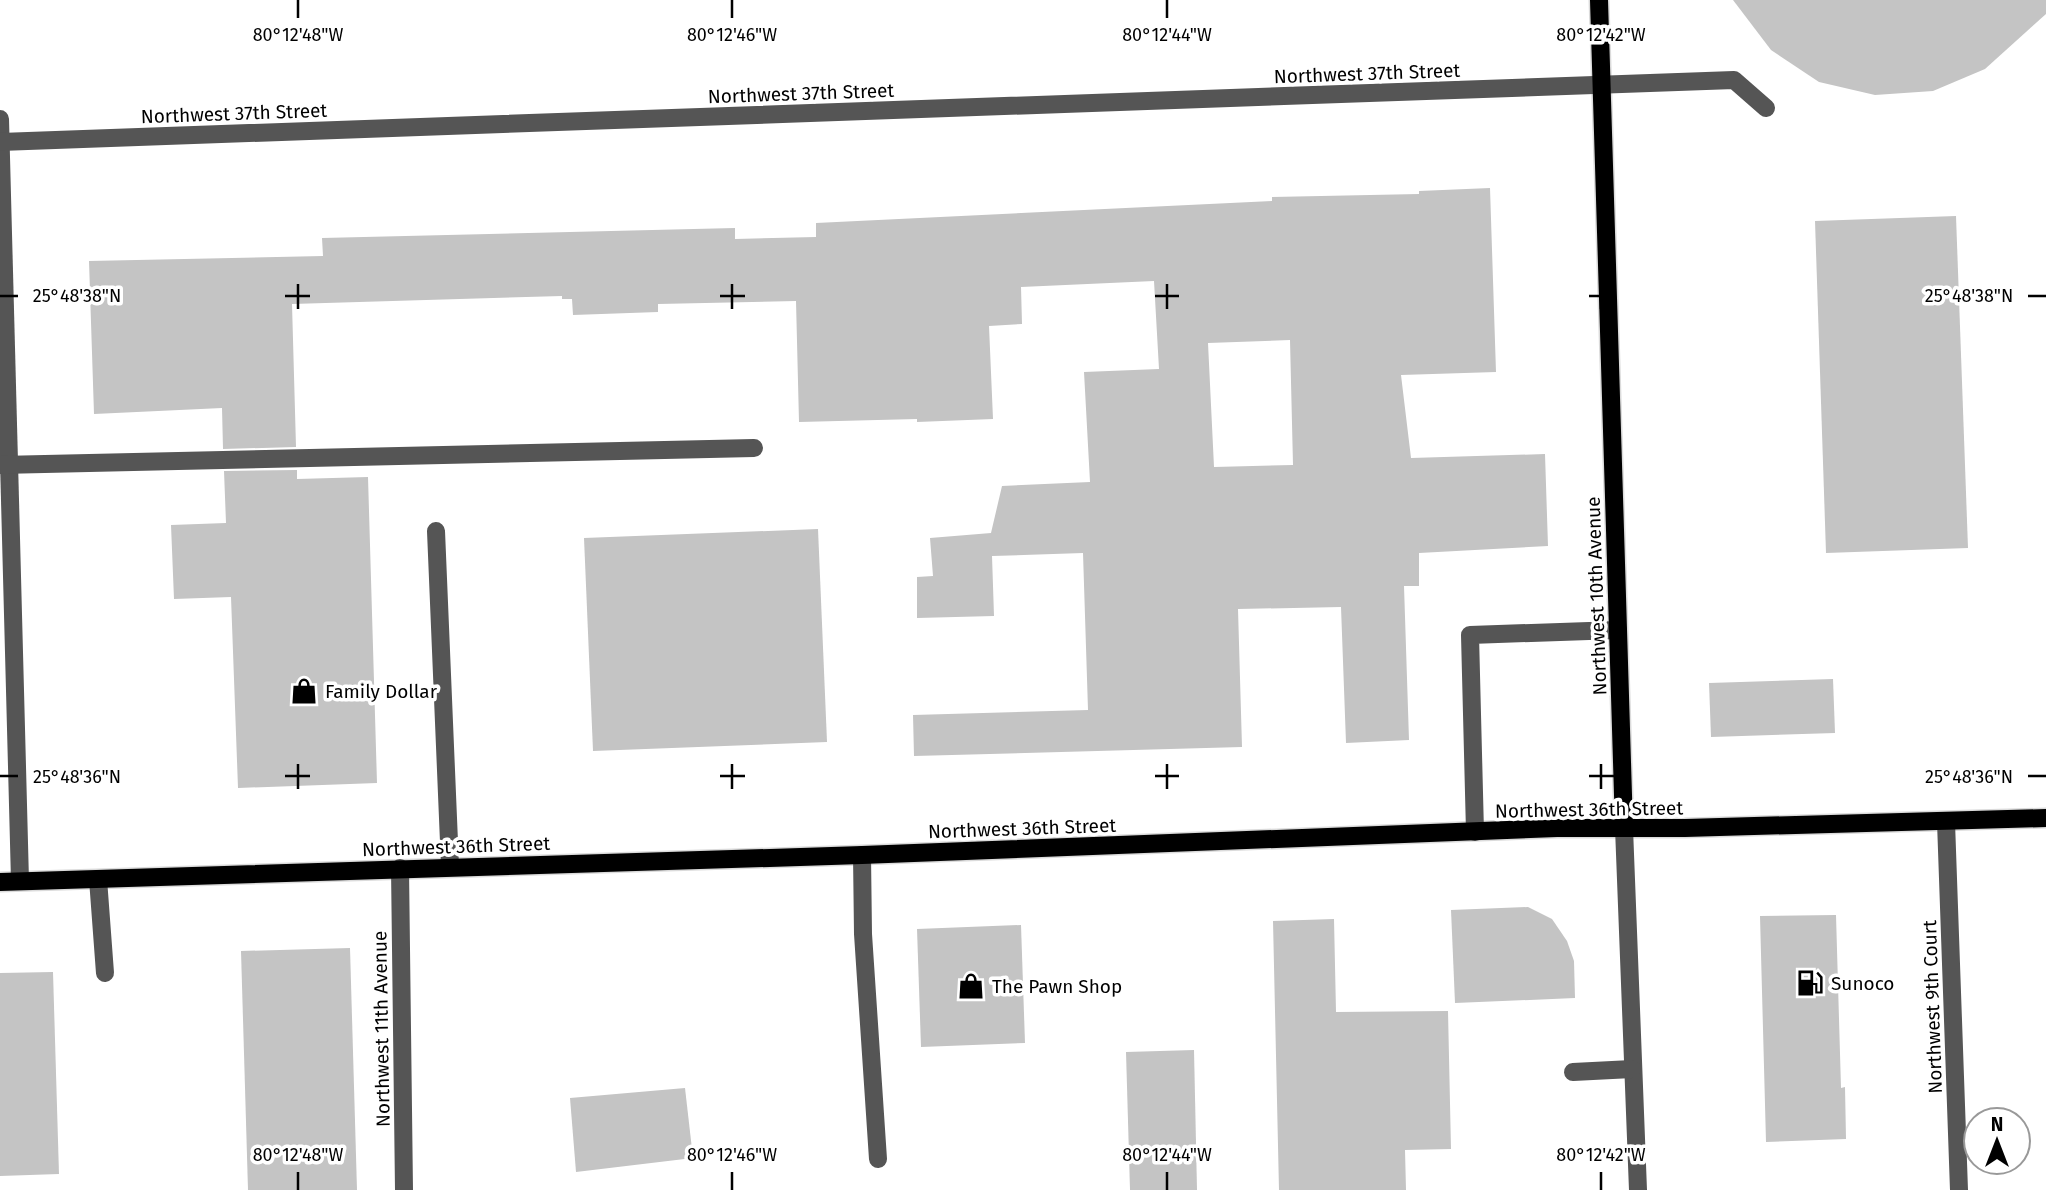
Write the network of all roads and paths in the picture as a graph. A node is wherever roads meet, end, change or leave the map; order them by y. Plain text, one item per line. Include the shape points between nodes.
1 (1599, 0) edge
2 (1603, 85) junction
3 (1766, 108) dead end
4 (0, 120) edge
5 (0, 142) edge
6 (754, 448) dead end
7 (5, 465) edge
8 (436, 531) dead end
9 (1618, 630) junction
10 (2046, 818) edge
11 (1946, 822) junction
12 (1624, 828) junction
13 (1475, 832) junction
14 (862, 855) junction
15 (450, 866) junction
16 (400, 868) junction
17 (99, 879) junction
18 (20, 881) junction
19 (0, 882) edge
20 (105, 974) dead end
21 (1632, 1069) junction
22 (1573, 1072) dead end
23 (878, 1159) dead end
24 (404, 1190) edge
25 (1638, 1190) edge
26 (1959, 1190) edge

1 - 2 main road, Northwest 10th Avenue
2 - 3 street, Northwest 37th Street via 1734,80
2 - 5 street, Northwest 37th Street
2 - 9 main road, Northwest 10th Avenue
4 - 5 street
5 - 7 street
6 - 7 street
7 - 18 street
8 - 15 street
9 - 12 main road, Northwest 10th Avenue
9 - 13 street via 1470,635
10 - 11 main road, Northwest 36th Street
11 - 12 main road, Northwest 36th Street
11 - 26 street, Northwest 9th Court
12 - 13 main road, Northwest 36th Street
12 - 21 street, Northwest 10th Avenue
13 - 14 main road, Northwest 36th Street
14 - 15 main road, Northwest 36th Street
14 - 23 street
15 - 16 main road, Northwest 36th Street
16 - 17 main road, Northwest 36th Street
16 - 24 street, Northwest 11th Avenue
17 - 18 main road, Northwest 36th Street
17 - 20 street
18 - 19 main road, Northwest 36th Street
21 - 22 street
21 - 25 street, Northwest 10th Avenue

